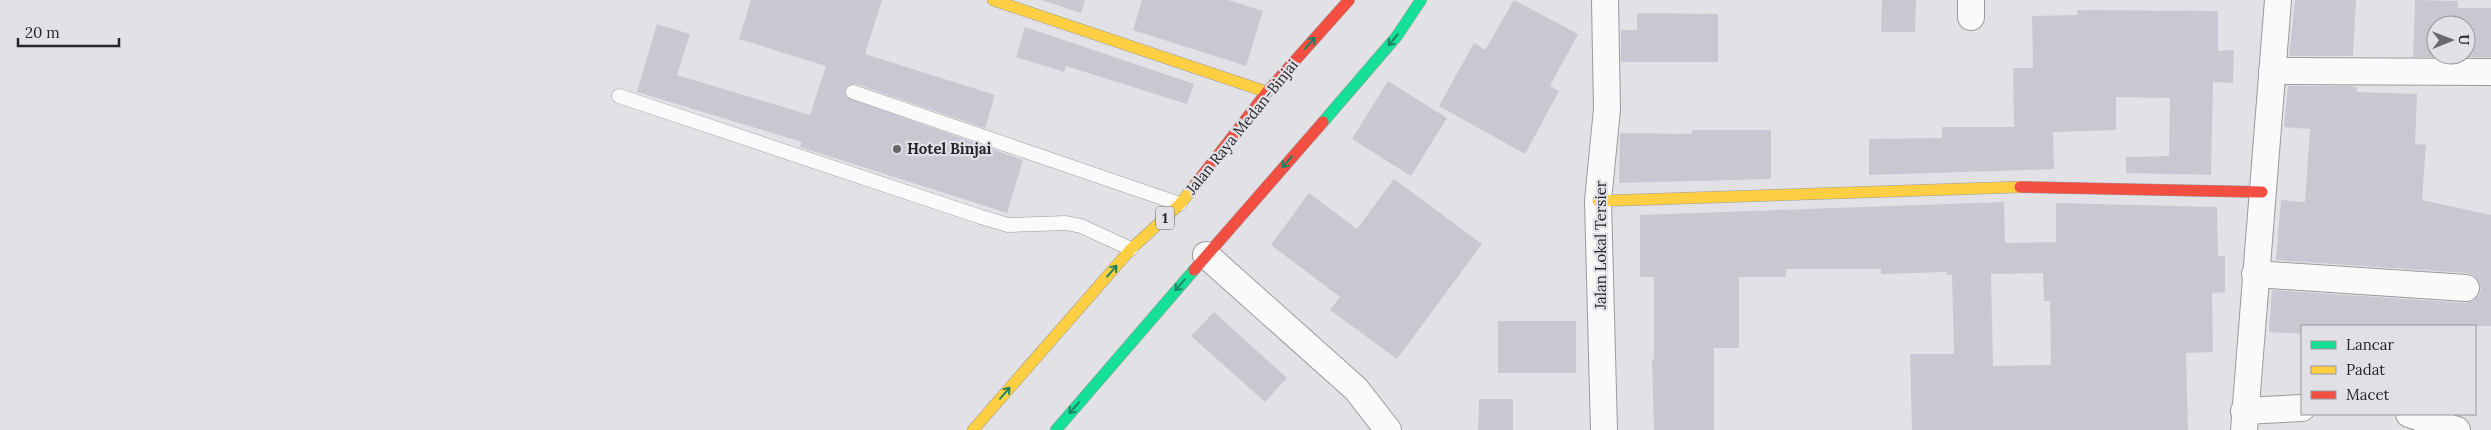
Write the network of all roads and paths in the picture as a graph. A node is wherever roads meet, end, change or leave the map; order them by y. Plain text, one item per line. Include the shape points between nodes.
1 (993, 0) edge
2 (1348, 0) edge
3 (1422, 0) edge
4 (1606, 0) edge
5 (2278, 0) edge
6 (2272, 71) junction
7 (2491, 72) edge
8 (853, 92) dead end
9 (1267, 92) junction
10 (619, 96) dead end
11 (2262, 192) junction
12 (1598, 201) junction
13 (1180, 204) junction
14 (1131, 249) junction
15 (1206, 255) junction
16 (2255, 274) junction
17 (2466, 288) dead end
18 (2301, 408) edge
19 (2412, 415) edge
20 (2244, 421) edge
21 (973, 430) edge
22 (1056, 430) edge
23 (1388, 430) edge
24 (1604, 430) edge
25 (2457, 430) edge

1 - 9 main road
9 -> 2 main road, Jalan Raya Medan-Binjai / 1
3 -> 15 main road via 1397,36
4 - 12 street, Jalan Lokal Tersier via 1607,109
5 - 6 street
6 - 7 street
6 - 11 street
8 - 13 lane
9 - 13 main road, Jalan Raya Medan-Binjai / 1
10 - 14 lane via 981,218 1008,225 1066,223 1081,226
11 - 12 main road via 1995,186
11 - 16 street
12 - 24 street, Jalan Lokal Tersier
13 - 14 main road, Jalan Raya Medan-Binjai / 1
21 -> 14 main road, Jalan Raya Medan-Binjai / 1
15 -> 22 main road
15 - 23 street via 1356,390
16 - 17 street
16 - 20 street
18 - 20 street
19 - 25 street

